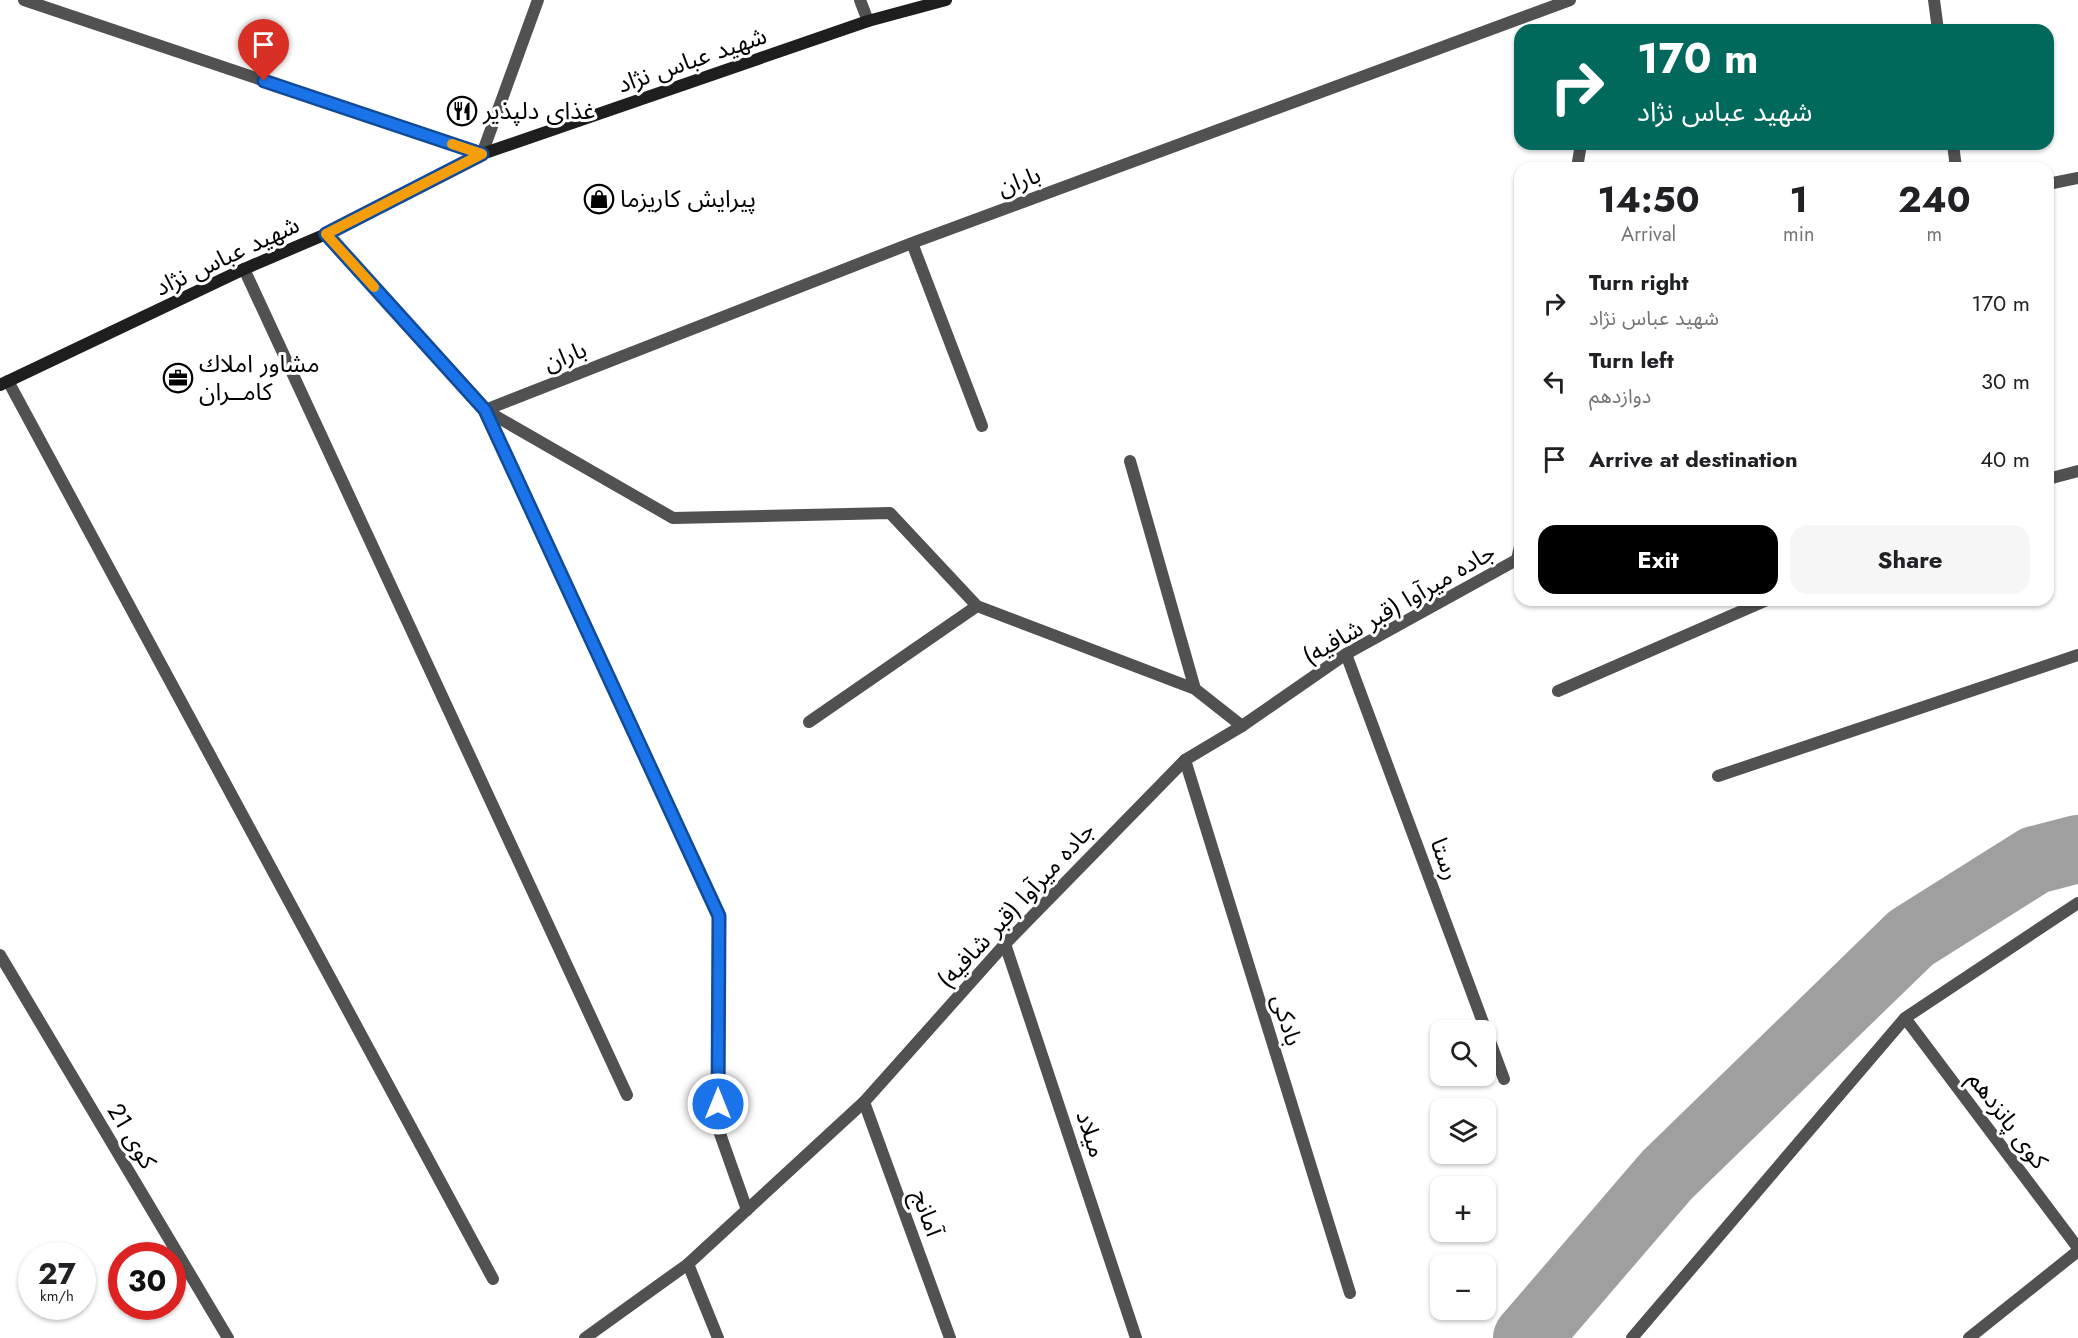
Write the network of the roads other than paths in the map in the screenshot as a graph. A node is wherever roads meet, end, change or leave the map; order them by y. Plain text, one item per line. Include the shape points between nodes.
1 (24, 0) edge
2 (538, 0) edge
3 (860, 0) edge
4 (946, 0) edge
5 (1570, 0) edge
6 (1934, 0) edge
7 (868, 21) junction
8 (1937, 24) edge
9 (482, 154) junction
10 (2078, 178) edge
11 (2054, 183) edge
12 (326, 234) junction
13 (912, 243) junction
14 (244, 269) junction
15 (4, 383) edge
16 (485, 410) junction
17 (982, 426) dead end
18 (1130, 461) dead end
19 (2078, 471) edge
20 (2054, 477) edge
21 (1514, 561) edge
22 (977, 606) junction
23 (1753, 606) edge
24 (1346, 654) junction
25 (2078, 655) edge
26 (1196, 690) junction
27 (1558, 691) dead end
28 (809, 722) dead end
29 (1242, 726) junction
30 (1185, 760) junction
31 (1718, 776) dead end
32 (2078, 903) edge
33 (1005, 944) junction
34 (0, 955) edge
35 (1905, 1018) junction
36 (1504, 1079) dead end
37 (627, 1095) dead end
38 (864, 1102) junction
39 (747, 1210) junction
40 (2078, 1250) edge
41 (687, 1264) junction
42 (494, 1279) dead end
43 (1350, 1293) dead end
44 (228, 1338) edge
45 (585, 1338) edge
46 (718, 1338) edge
47 (950, 1338) edge
48 (1136, 1338) edge
49 (1632, 1338) edge
50 (1969, 1338) edge

1 - 9 street
2 - 9 street
3 - 7 street
4 - 7 main road, شهید عباس نژاد
5 - 13 street, باران
6 - 8 street
7 - 9 main road, شهید عباس نژاد
9 - 12 main road, شهید عباس نژاد
10 - 11 street
12 - 14 main road, شهید عباس نژاد
12 - 16 street
13 - 16 street, باران
13 - 17 street
14 - 15 main road, شهید عباس نژاد
14 - 37 street
15 - 42 street
16 - 22 street via 673,518 890,513
16 - 39 street via 719,916 718,1128
18 - 26 street
19 - 20 street
21 - 24 street, جاده میرآوا (قبر شافیه)
22 - 26 street
22 - 28 street
23 - 27 street
24 - 29 street, جاده میرآوا (قبر شافیه)
24 - 36 street, رستا
25 - 31 street
26 - 29 street
29 - 30 street, جاده میرآوا (قبر شافیه)
30 - 33 street, جاده میرآوا (قبر شافیه)
30 - 43 street, بادکی
32 - 35 street
33 - 38 street, جاده میرآوا (قبر شافیه)
33 - 48 street, میلاد
34 - 44 street, کوی 21
35 - 40 street, کوی پانزدهم
35 - 49 street
38 - 39 street, جاده میرآوا (قبر شافیه)
38 - 47 street, آمانج
39 - 41 street, جاده میرآوا (قبر شافیه)
40 - 50 street
41 - 45 street, جاده میرآوا (قبر شافیه)
41 - 46 street

